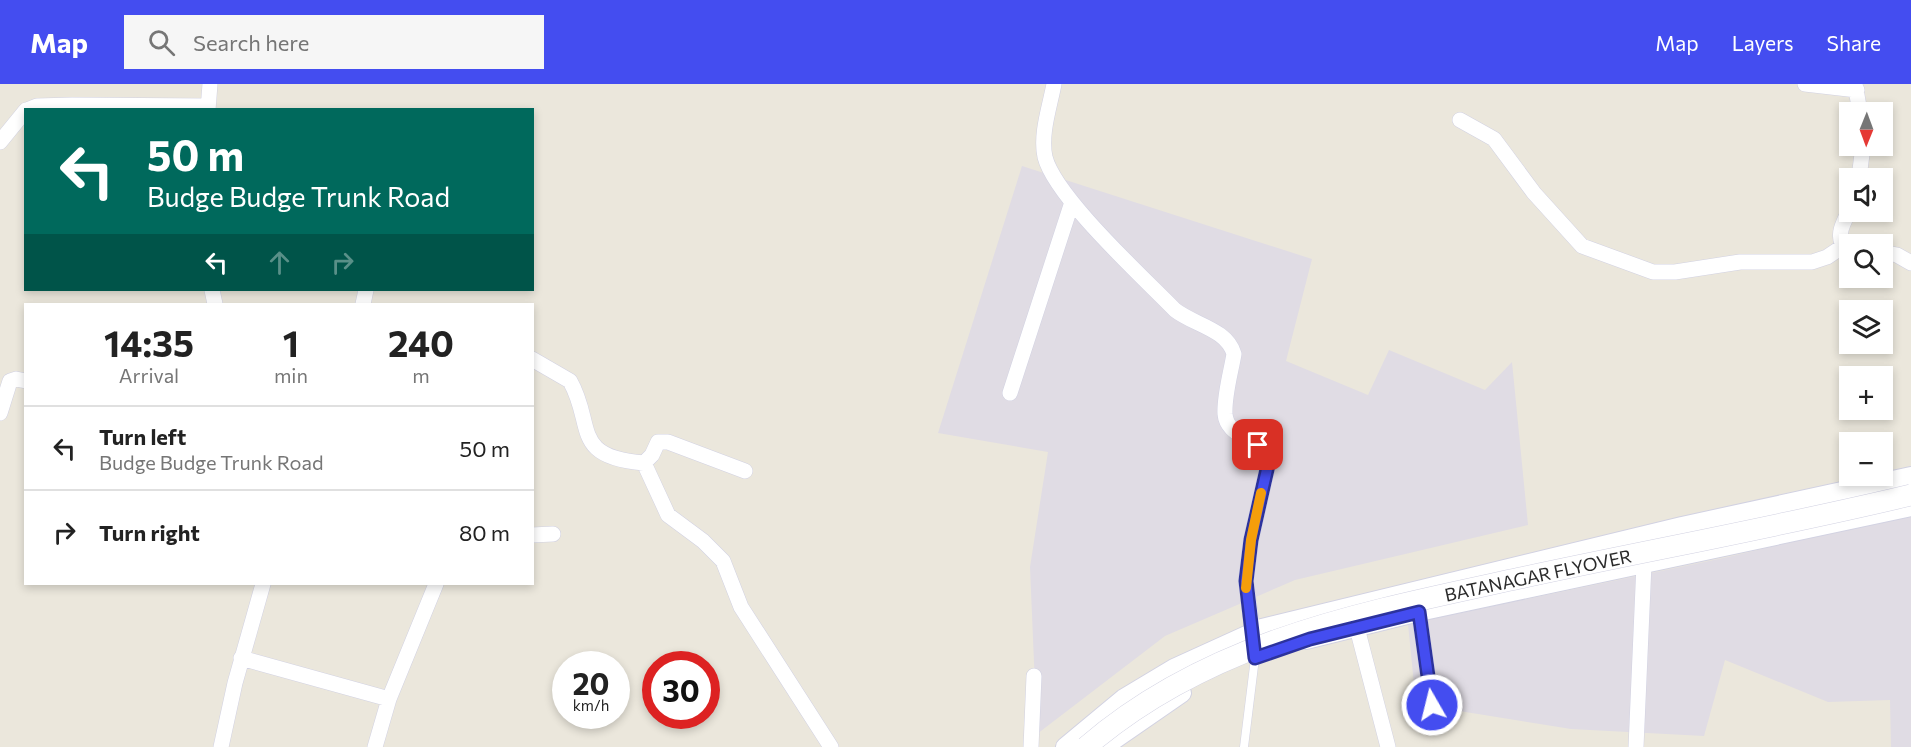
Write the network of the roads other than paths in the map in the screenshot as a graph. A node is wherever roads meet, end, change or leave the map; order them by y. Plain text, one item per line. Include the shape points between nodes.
1 (210, 84) edge
2 (1054, 84) edge
3 (1805, 84) edge
4 (1856, 87) edge
5 (1858, 102) edge
6 (32, 108) edge
7 (208, 108) edge
8 (24, 112) edge
9 (1460, 120) dead end
10 (0, 142) edge
11 (1072, 202) junction
12 (1839, 250) edge
13 (1893, 254) edge
14 (1911, 263) edge
15 (534, 360) edge
16 (24, 381) edge
17 (1010, 393) dead end
18 (0, 413) edge
19 (644, 463) junction
20 (745, 471) dead end
21 (1911, 475) edge
22 (1911, 495) edge
23 (1911, 507) edge
24 (553, 534) dead end
25 (534, 535) edge
26 (1644, 564) junction
27 (263, 585) edge
28 (436, 585) edge
29 (1419, 612) junction
30 (1357, 628) junction
31 (1253, 632) junction
32 (241, 658) junction
33 (1255, 658) junction
34 (1034, 676) dead end
35 (389, 699) junction
36 (1432, 705) dead end
37 (222, 747) edge
38 (375, 747) edge
39 (831, 747) edge
40 (1031, 747) edge
41 (1065, 747) edge
42 (1086, 747) edge
43 (1104, 747) edge
44 (1244, 747) edge
45 (1388, 747) edge
46 (1636, 747) edge

1 - 7 street
2 - 11 street via 1044,141 1046,158
3 - 4 street
4 - 5 street
6 - 7 street
8 - 10 street
9 - 12 street via 1494,139 1534,193 1582,246 1653,272 1740,261 1812,262
11 - 17 street
11 - 31 street via 1186,320 1222,335 1232,344 1225,414 1236,432 1266,454 1268,465 1246,581
13 - 14 street
15 - 19 street via 570,381 585,431 596,447
16 - 18 street via 10,381
19 - 20 street via 662,441
19 - 39 street via 668,515 723,561 741,607
21 - 31 street via 1298,617
22 - 42 main road, BATANAGAR FLYOVER, bridge via 1331,622 1200,670 1151,698
23 - 26 street
24 - 25 street
26 - 29 street
26 - 46 street
27 - 32 street
28 - 35 street
29 - 30 street
29 - 36 street
30 - 33 street
30 - 45 street
31 - 33 street
31 - 41 street via 1174,668 1124,698
32 - 35 street
32 - 37 street
33 - 43 street via 1194,686
33 - 44 lane
34 - 40 street
35 - 38 street

